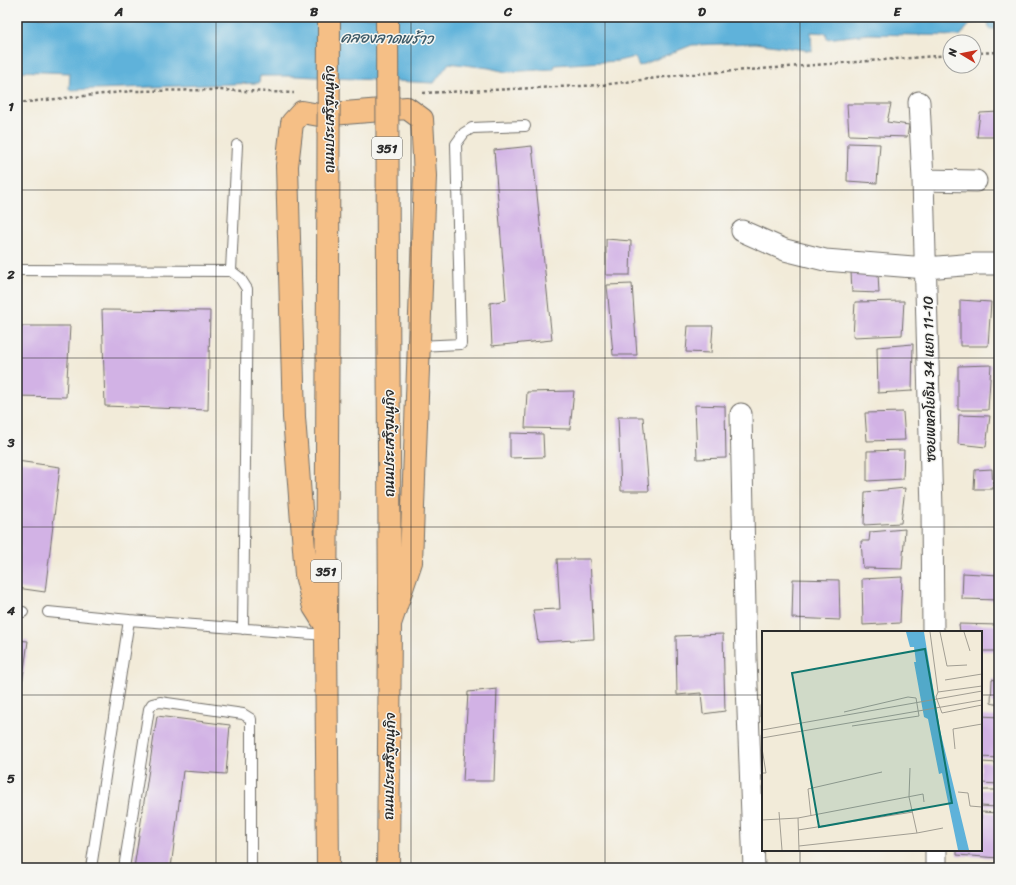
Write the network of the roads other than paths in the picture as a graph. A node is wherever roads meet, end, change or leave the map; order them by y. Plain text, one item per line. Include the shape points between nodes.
1 (329, 17) edge
2 (387, 17) edge
3 (919, 102) dead end
4 (525, 126) dead end
5 (237, 145) dead end
6 (923, 180) junction
7 (976, 181) dead end
8 (742, 231) dead end
9 (999, 264) edge
10 (926, 268) junction
11 (17, 270) edge
12 (231, 271) junction
13 (418, 346) junction
14 (741, 414) dead end
15 (48, 612) dead end
16 (129, 620) junction
17 (390, 624) junction
18 (242, 629) junction
19 (326, 630) junction
20 (933, 631) edge
21 (936, 851) edge
22 (91, 868) edge
23 (124, 868) edge
24 (252, 868) edge
25 (328, 868) edge
26 (388, 868) edge
27 (754, 868) edge
28 (936, 868) edge

1 - 19 main road, ถนนประเสริฐมนูกิจ / 351, bridge
2 - 17 main road, ถนนประเสริฐมนูกิจ / 351, bridge
3 - 6 street, ซอยพหลโยธิน 34 แยก 11-10
4 - 13 lane via 472,128 461,136 456,144 461,344
5 - 12 lane
6 - 7 street
6 - 10 street, ซอยพหลโยธิน 34 แยก 11-10
8 - 10 street via 785,250 825,260
9 - 10 street
10 - 20 street, ซอยพหลโยธิน 34 แยก 11-10
11 - 12 lane
12 - 18 lane via 248,289
13 - 17 main road via 411,562
13 - 19 main road via 424,176 422,119 407,108 319,115 302,112 292,123 287,166 294,416 306,575 314,607
14 - 27 street via 746,659
15 - 16 lane
16 - 18 lane
16 - 22 lane
17 - 26 main road, ถนนประเสริฐมนูกิจ / 351
18 - 19 lane
19 - 25 main road, ถนนประเสริฐมนูกิจ / 351
21 - 28 street
23 - 24 lane via 149,709 152,704 160,702 243,714 252,719

